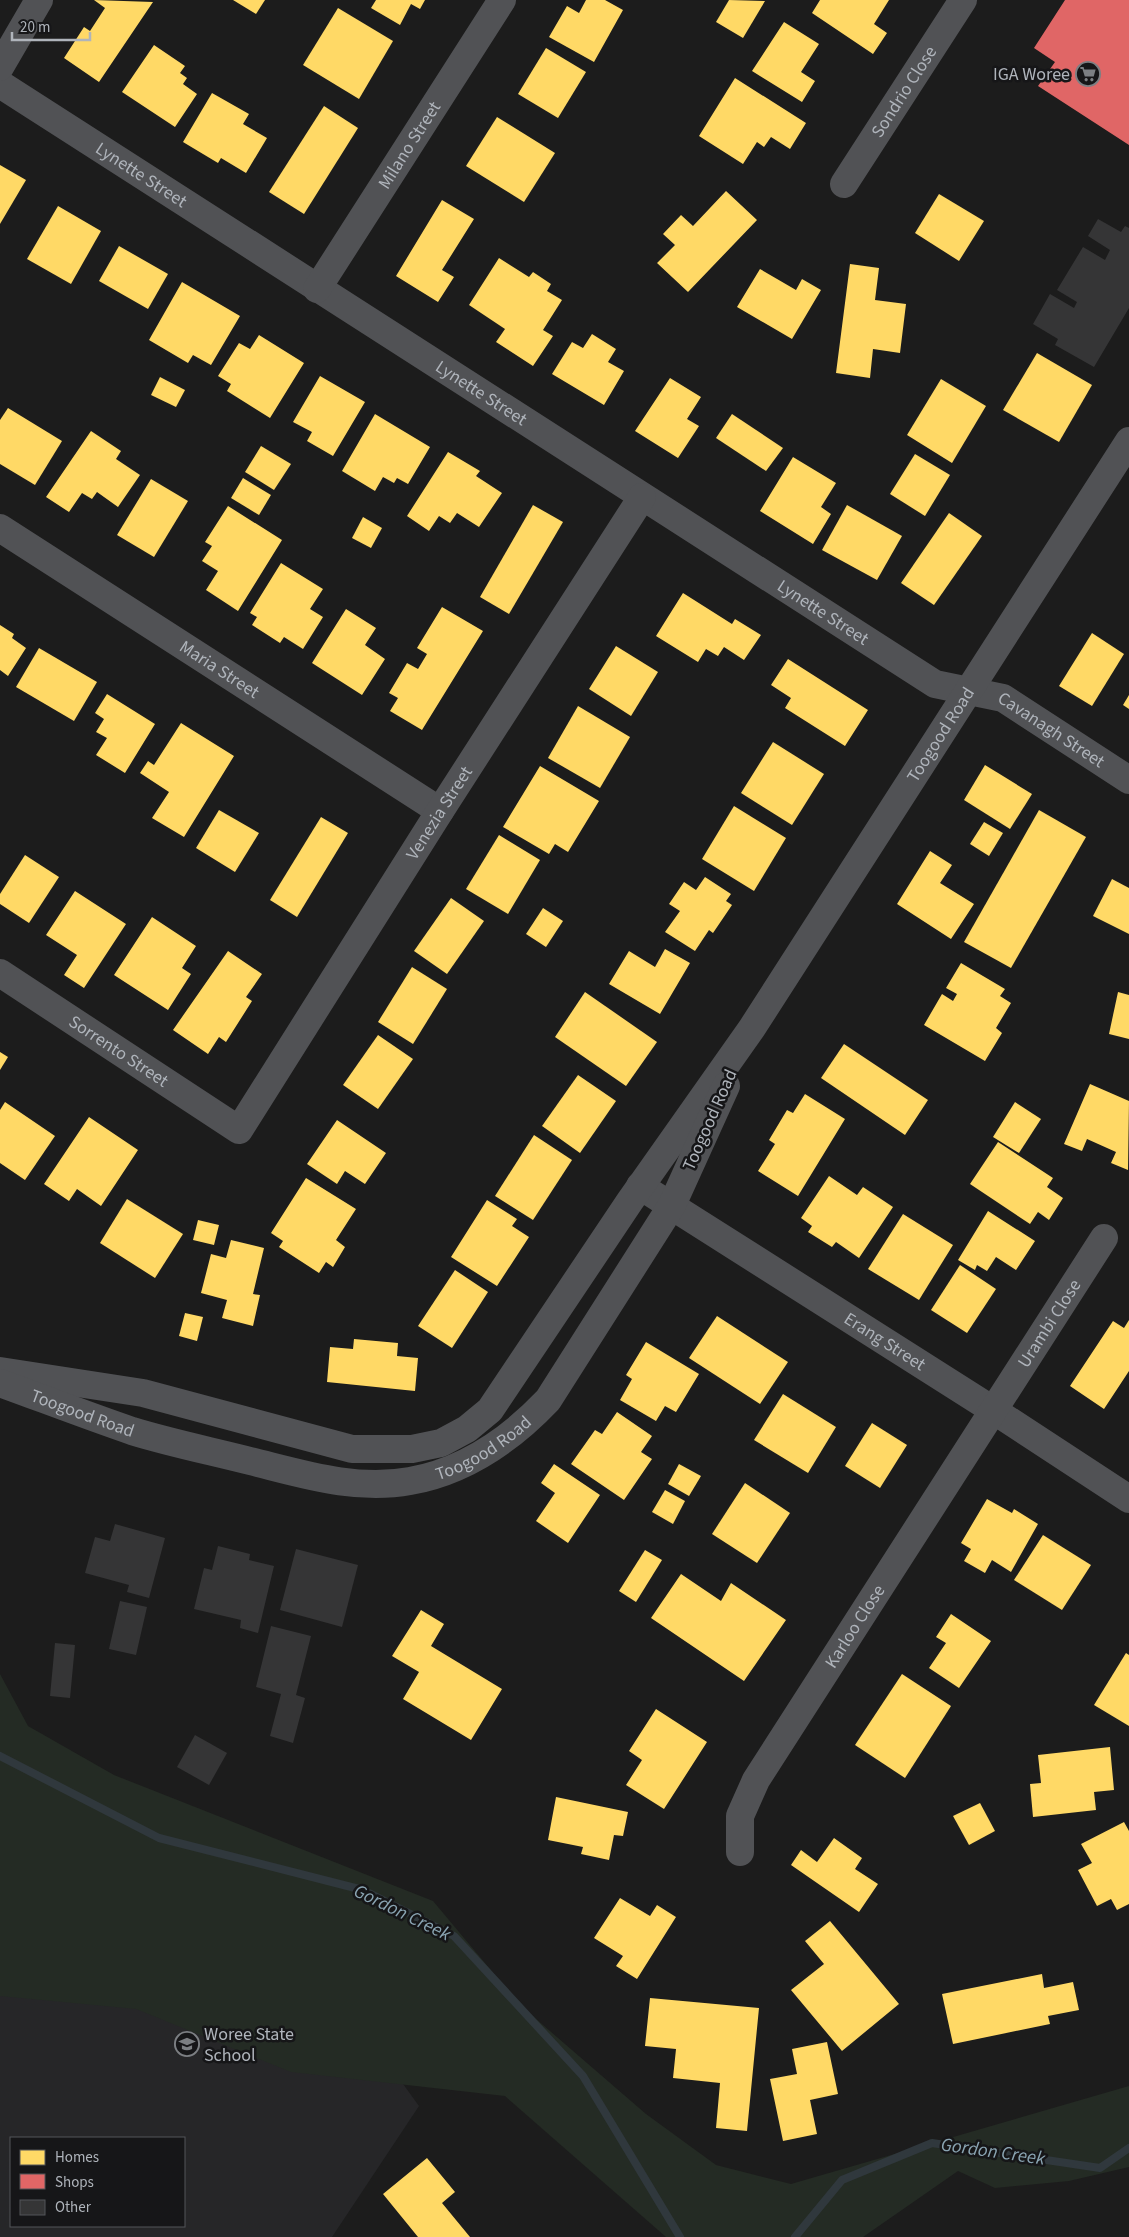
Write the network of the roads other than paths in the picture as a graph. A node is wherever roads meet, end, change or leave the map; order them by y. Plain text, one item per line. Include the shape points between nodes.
1 (39, 0) edge
2 (502, 0) edge
3 (963, 0) edge
4 (0, 67) edge
5 (0, 84) edge
6 (844, 184) dead end
7 (317, 289) junction
8 (1129, 441) edge
9 (642, 497) junction
10 (0, 528) edge
11 (969, 690) junction
12 (1129, 780) edge
13 (440, 811) junction
14 (0, 973) edge
15 (752, 1028) junction
16 (239, 1130) joint
17 (640, 1186) junction
18 (672, 1205) junction
19 (1104, 1238) dead end
20 (0, 1370) edge
21 (0, 1383) edge
22 (993, 1410) junction
23 (1129, 1499) edge
24 (740, 1852) dead end

1 - 4 street
2 - 7 street, Milano Street
3 - 6 street, Sondrio Close
5 - 7 street, Lynette Street
7 - 9 street, Lynette Street
8 - 11 street, Toogood Road
9 - 11 street, Lynette Street via 935,684
9 - 13 street, Venezia Street
10 - 13 street, Maria Street
11 - 12 street, Cavanagh Street via 1003,698
11 - 15 street, Toogood Road
13 - 16 street, Venezia Street
14 - 16 street, Sorrento Street
15 - 17 street, Toogood Road
15 - 18 street, Toogood Road
17 - 18 street, Erang Street
17 - 20 street, Toogood Road via 490,1410 466,1429 441,1442 412,1449 352,1448 143,1393
18 - 21 street, Toogood Road via 548,1400 523,1426 491,1449 450,1470 410,1481 371,1485 333,1482 133,1431
18 - 22 street, Erang Street
19 - 22 street, Urambi Close
22 - 23 street, Erang Street
22 - 24 street, Karloo Close via 756,1780 740,1816

